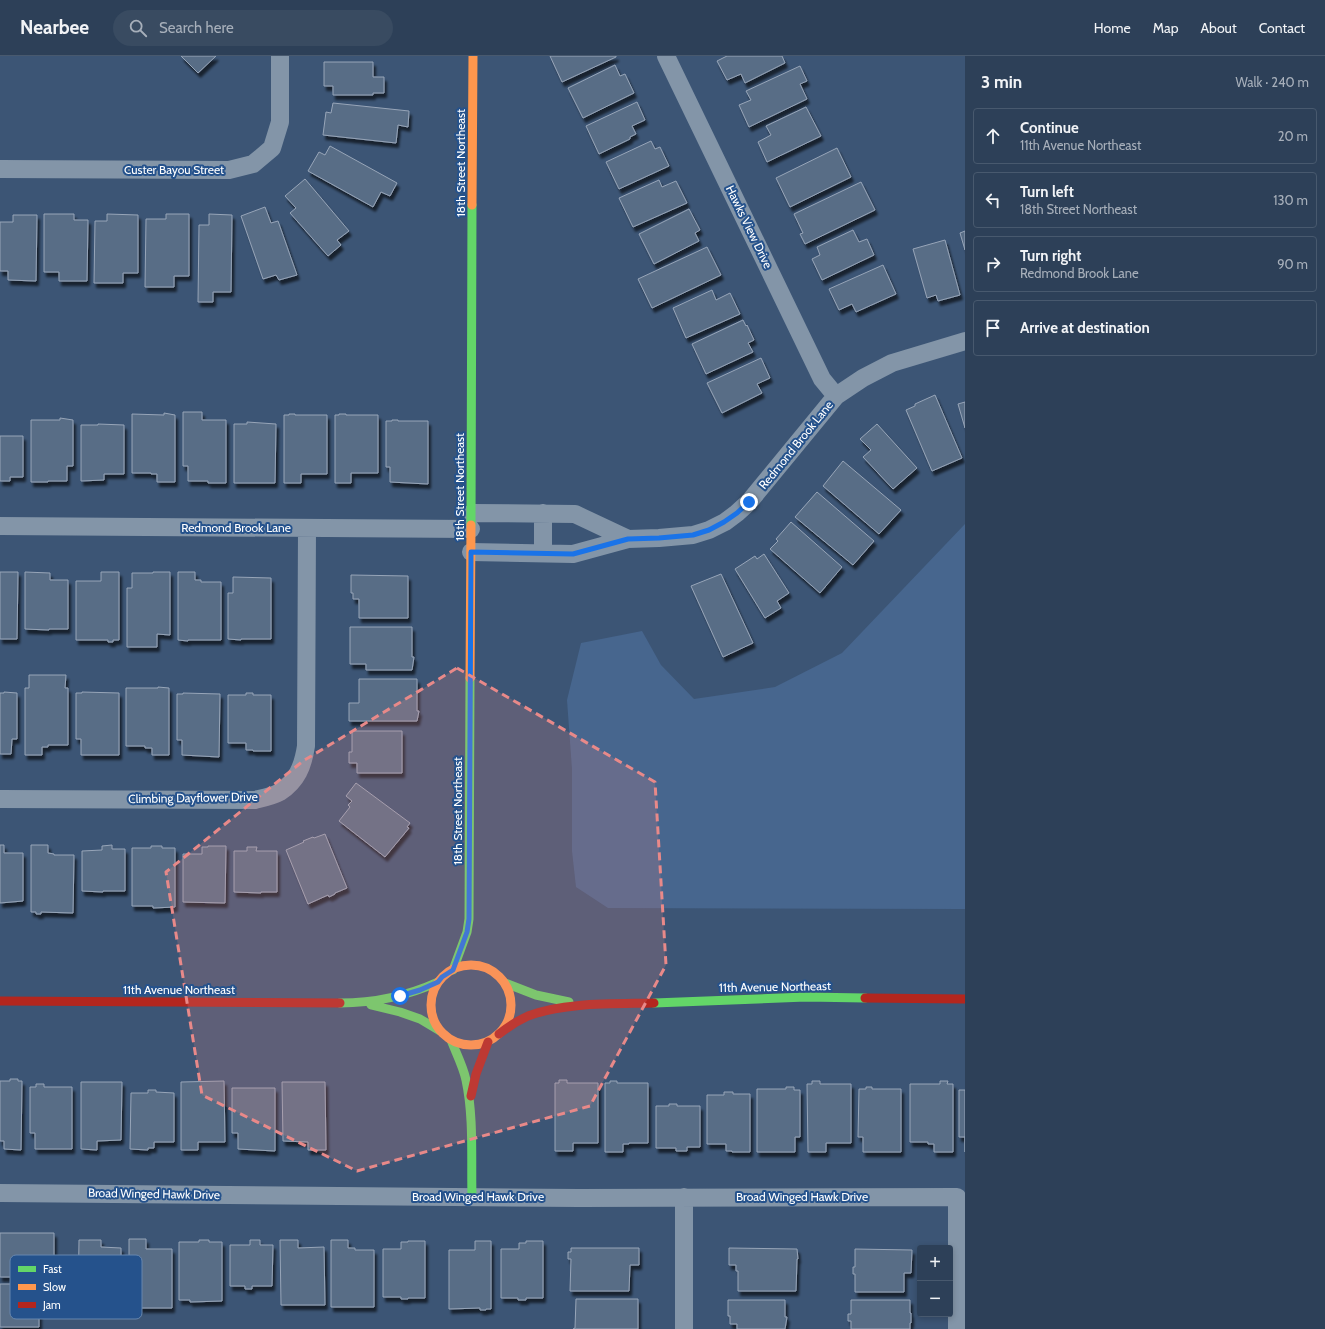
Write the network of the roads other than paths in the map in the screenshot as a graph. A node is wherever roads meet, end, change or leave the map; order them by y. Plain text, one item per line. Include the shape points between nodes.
1 (280, 56) edge
2 (473, 56) edge
3 (666, 56) edge
4 (0, 169) edge
5 (965, 341) edge
6 (836, 396) junction
7 (543, 513) junction
8 (471, 521) junction
9 (0, 526) edge
10 (307, 528) junction
11 (628, 539) junction
12 (471, 552) junction
13 (543, 553) junction
14 (0, 799) edge
15 (469, 919) junction
16 (474, 938) dead end
17 (481, 956) dead end
18 (488, 969) junction
19 (453, 970) junction
20 (438, 982) junction
21 (505, 983) junction
22 (965, 999) edge
23 (0, 1000) edge
24 (358, 1003) junction
25 (586, 1005) junction
26 (440, 1031) junction
27 (500, 1034) junction
28 (451, 1040) junction
29 (488, 1042) junction
30 (469, 1109) junction
31 (0, 1193) edge
32 (472, 1197) junction
33 (684, 1197) junction
34 (961, 1197) edge
35 (684, 1329) edge
36 (957, 1329) edge

1 - 4 street, Custer Bayou Street via 280,122 272,148 254,164 229,170
2 - 8 street, 18th Street Northeast
3 - 6 street, Hawks View Drive via 822,379
5 - 6 street, Redmond Brook Lane via 892,363
6 - 11 street, Redmond Brook Lane via 749,502 724,522 693,535
7 - 8 street, Redmond Brook Lane
7 - 11 street, Redmond Brook Lane via 575,514
7 - 13 street
8 - 10 street, Redmond Brook Lane
8 - 12 street, 18th Street Northeast
9 - 10 street, Redmond Brook Lane
10 - 14 street, Climbing Dayflower Drive via 306,746 303,764 295,779 279,793 255,800
11 - 13 street, Redmond Brook Lane via 573,554
12 - 13 street, Redmond Brook Lane
12 - 15 street, 18th Street Northeast
15 - 16 street, 18th Street Northeast
15 - 19 street, 18th Street Northeast
17 - 18 street
18 - 19 street via 470,965
18 - 21 street
19 - 20 street
20 - 24 street, 11th Avenue Northeast via 400,996
20 - 26 street via 432,993 430,1007 433,1020
21 - 25 street, 11th Avenue Northeast via 529,994
21 - 27 street via 511,1009
22 - 25 street, 11th Avenue Northeast via 806,997
23 - 24 street, 11th Avenue Northeast
24 - 26 street, 11th Avenue Northeast via 386,1008 420,1019
25 - 27 street, 11th Avenue Northeast via 529,1016
26 - 28 street
27 - 29 street
28 - 29 street via 469,1045
28 - 30 street via 462,1064
29 - 30 street via 471,1091
30 - 32 street
31 - 32 street, Broad Winged Hawk Drive
32 - 33 street, Broad Winged Hawk Drive
33 - 34 street, Broad Winged Hawk Drive
33 - 35 street
34 - 36 street, Broad Winged Hawk Drive

